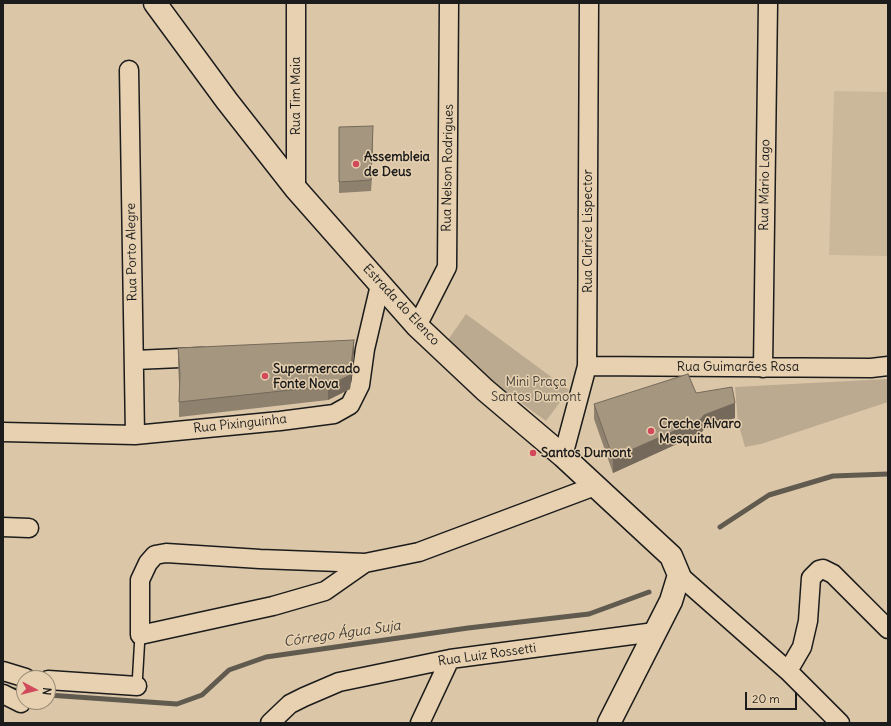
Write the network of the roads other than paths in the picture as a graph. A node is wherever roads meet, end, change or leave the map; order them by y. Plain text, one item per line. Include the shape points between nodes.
1 (155, 3) edge
2 (296, 3) edge
3 (449, 3) edge
4 (589, 3) edge
5 (768, 3) edge
6 (128, 70) dead end
7 (296, 189) junction
8 (380, 285) junction
9 (418, 326) junction
10 (222, 356) edge
11 (135, 360) junction
12 (587, 366) junction
13 (888, 366) edge
14 (763, 368) junction
15 (3, 432) edge
16 (135, 434) junction
17 (563, 456) junction
18 (595, 486) junction
19 (3, 527) edge
20 (29, 528) dead end
21 (365, 563) junction
22 (679, 575) junction
23 (888, 629) edge
24 (655, 632) junction
25 (140, 635) junction
26 (450, 659) junction
27 (3, 671) edge
28 (788, 671) junction
29 (16, 675) edge
30 (56, 681) edge
31 (137, 686) joint
32 (3, 694) edge
33 (16, 700) edge
34 (270, 723) edge
35 (420, 723) edge
36 (609, 723) edge
37 (840, 723) edge

1 - 7 street, Estrada do Elenco
2 - 7 street, Rua Tim Maia
3 - 9 street, Rua Nelson Rodrigues via 446,267
4 - 12 street, Rua Clarice Lispector
5 - 14 street, Rua Mário Lago
6 - 11 street, Rua Porto Alegre
7 - 8 street, Estrada do Elenco
8 - 9 street, Estrada do Elenco
8 - 16 street, Rua Pixinguinha via 357,350 360,385 350,405 334,414
9 - 17 street, Estrada do Elenco via 485,390
10 - 11 street
11 - 16 street, Rua Porto Alegre
12 - 14 street, Rua Guimarães Rosa
12 - 17 street, Rua Clarice Lispector
13 - 14 street, Rua Guimarães Rosa
15 - 16 street, Rua Pixinguinha
17 - 18 street, Estrada do Elenco
18 - 21 street via 419,552
18 - 22 street, Estrada do Elenco via 671,556
19 - 20 street
21 - 25 street via 325,591 273,606
21 - 25 street via 166,553 155,555 140,580
22 - 24 street via 671,601
22 - 28 street
23 - 28 street via 833,574 823,569 819,570 811,578 808,621 802,647
24 - 26 street, Rua Luiz Rossetti
24 - 36 street
25 - 31 lane
26 - 34 street, Rua Luiz Rossetti via 339,682 290,704
26 - 35 street
27 - 29 street
28 - 37 street
30 - 31 street
32 - 33 street

